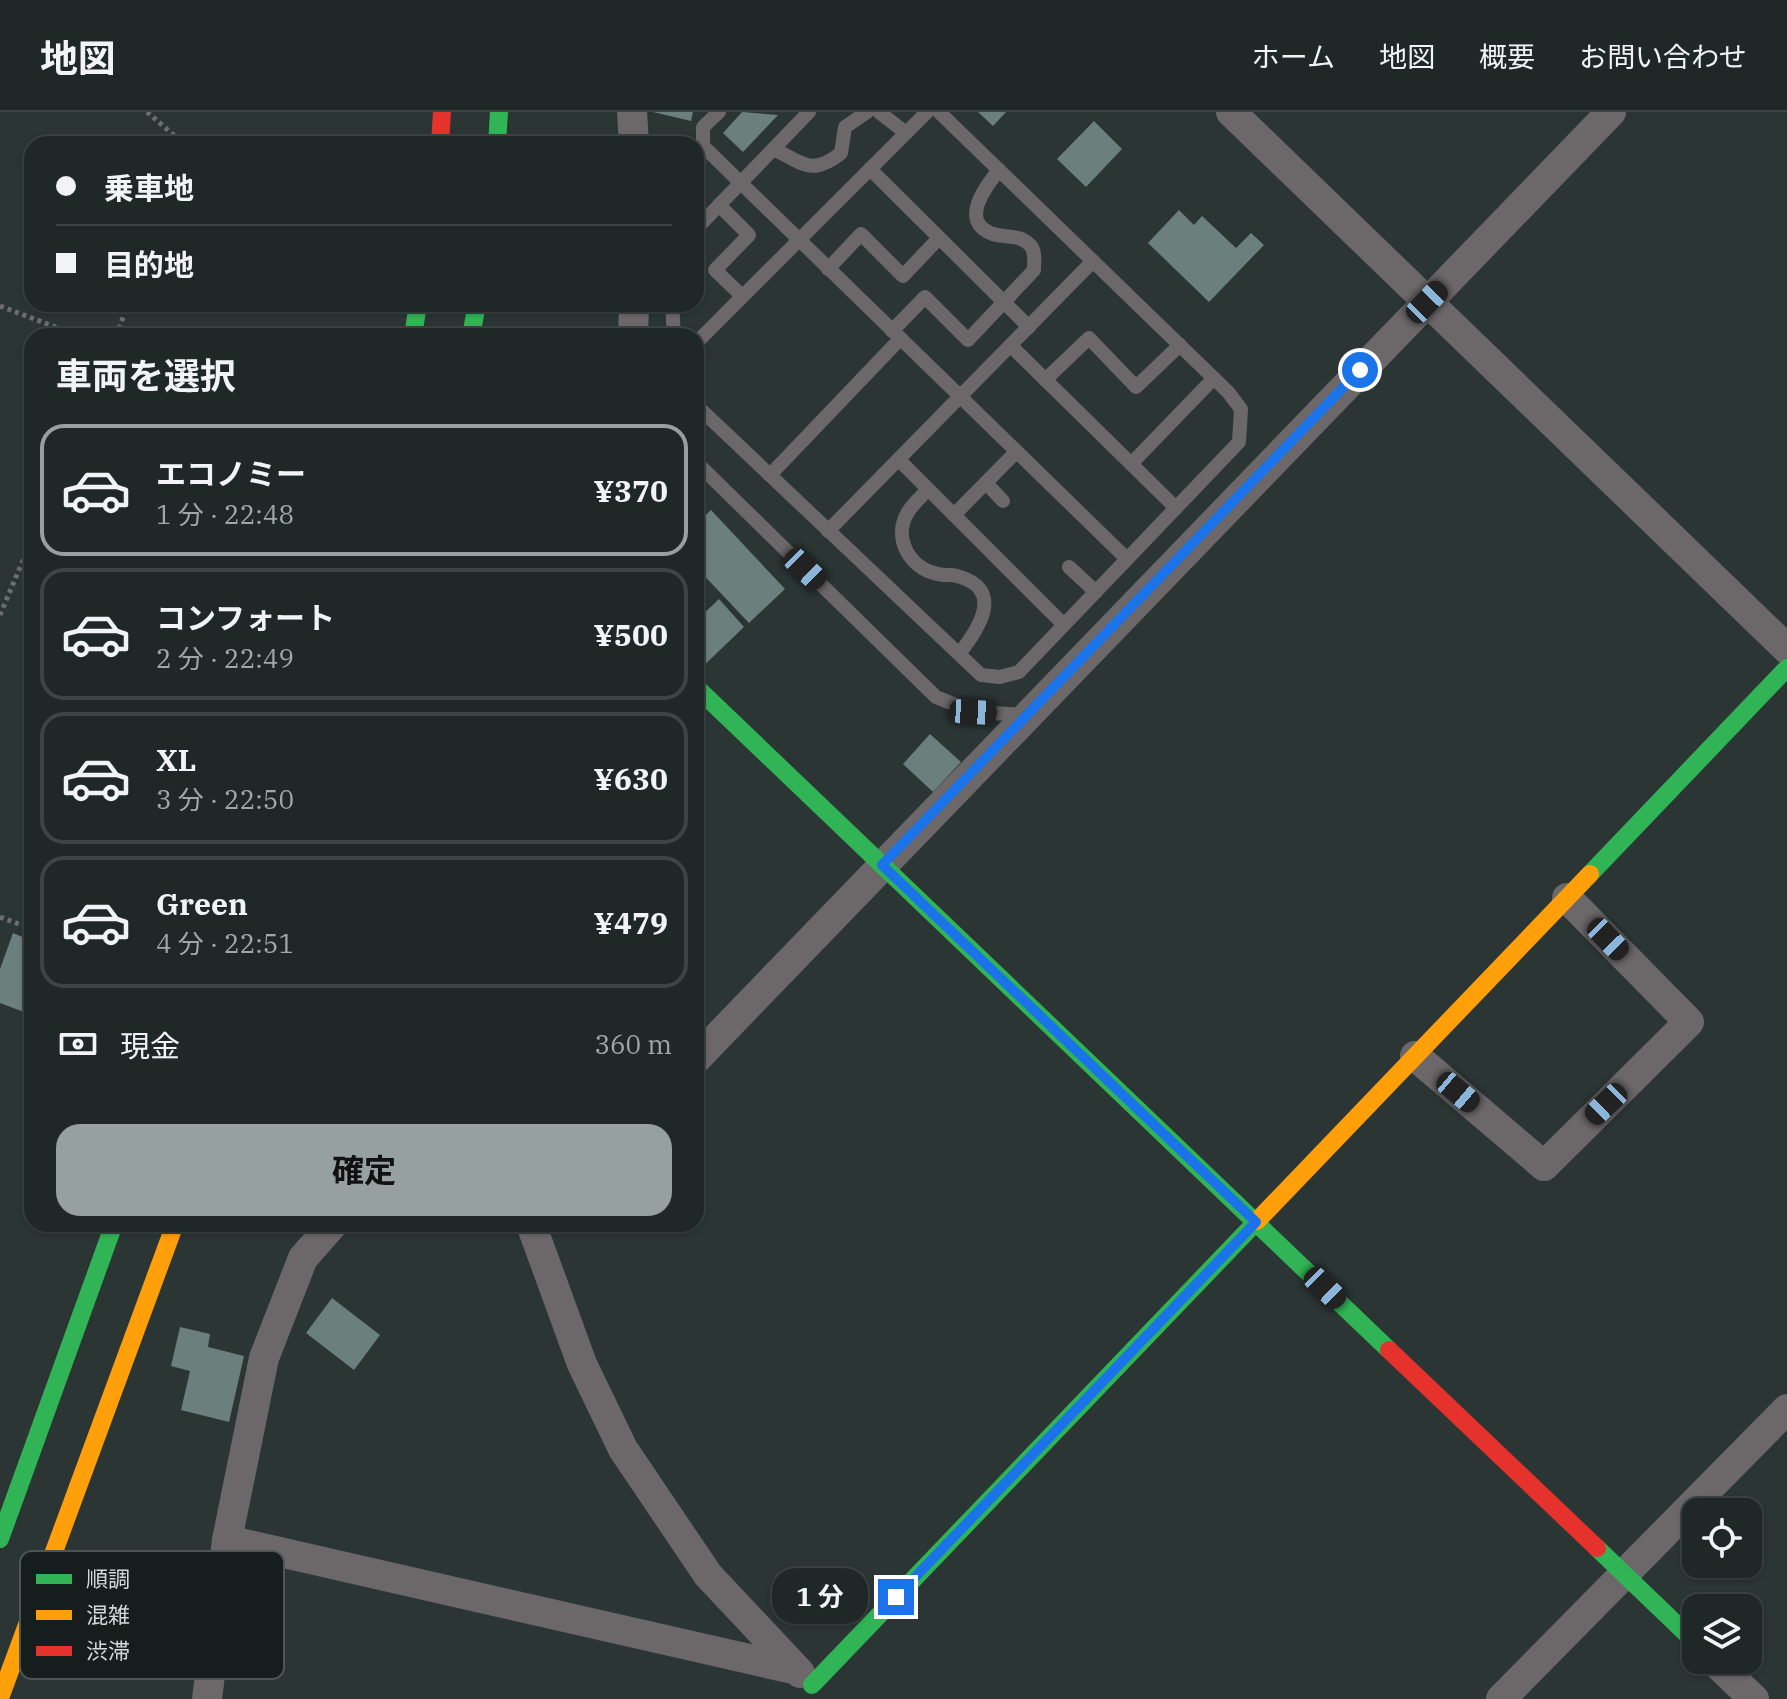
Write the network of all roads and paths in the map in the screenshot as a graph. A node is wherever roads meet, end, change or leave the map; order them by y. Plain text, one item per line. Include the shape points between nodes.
1 (147, 112) edge
2 (442, 112) edge
3 (499, 112) edge
4 (632, 112) edge
5 (719, 112) edge
6 (867, 112) edge
7 (879, 112) edge
8 (927, 112) edge
9 (939, 112) edge
10 (1231, 112) edge
11 (1611, 112) edge
12 (801, 115) edge
13 (906, 133) junction
14 (175, 136) edge
15 (440, 136) edge
16 (498, 136) edge
17 (634, 136) edge
18 (703, 136) edge
19 (704, 147) edge
20 (774, 149) junction
21 (870, 169) junction
22 (999, 170) junction
23 (740, 183) junction
24 (719, 205) junction
25 (704, 221) edge
26 (939, 238) junction
27 (799, 240) junction
28 (1093, 261) junction
29 (828, 269) junction
30 (742, 296) junction
31 (1005, 302) junction
32 (1427, 302) junction
33 (0, 306) edge
34 (1029, 327) junction
35 (58, 328) edge
36 (704, 335) edge
37 (896, 335) junction
38 (1180, 345) junction
39 (1011, 346) junction
40 (1214, 378) junction
41 (1045, 380) junction
42 (961, 398) junction
43 (704, 413) edge
44 (1016, 452) junction
45 (899, 460) junction
46 (1131, 464) junction
47 (704, 470) edge
48 (770, 475) junction
49 (986, 483) junction
50 (928, 489) junction
51 (1003, 501) dead end
52 (1176, 508) junction
53 (954, 515) junction
54 (828, 531) junction
55 (24, 558) edge
56 (1127, 559) junction
57 (1069, 567) dead end
58 (1096, 592) junction
59 (0, 615) edge
60 (1064, 625) junction
61 (1787, 649) edge
62 (959, 654) junction
63 (1787, 668) edge
64 (704, 695) edge
65 (1028, 715) junction
66 (882, 865) junction
67 (1567, 898) junction
68 (0, 917) edge
69 (24, 926) edge
70 (704, 1051) edge
71 (1415, 1056) junction
72 (1256, 1222) junction
73 (111, 1232) edge
74 (172, 1232) edge
75 (326, 1232) edge
76 (535, 1232) edge
77 (1787, 1409) edge
78 (0, 1539) edge
79 (227, 1540) junction
80 (54, 1551) edge
81 (226, 1551) edge
82 (271, 1551) edge
83 (284, 1554) edge
84 (1624, 1574) junction
85 (1682, 1630) edge
86 (20, 1644) edge
87 (1728, 1674) edge
88 (210, 1679) edge
89 (811, 1685) edge
90 (0, 1698) edge
91 (207, 1699) edge
92 (1501, 1699) edge
93 (1754, 1699) edge

1 - 14 path
2 - 15 main road
3 - 16 main road
4 - 17 street
5 - 18 lane via 703,127
6 - 20 lane via 845,127 841,153 826,164 809,168
7 - 13 lane
8 - 13 lane
9 - 22 lane
10 - 32 street
11 - 32 street
12 - 20 lane
13 - 21 lane
19 - 23 lane
20 - 23 lane
21 - 26 lane
21 - 27 lane
22 - 28 lane
22 - 31 lane via 979,195 980,224 991,234 1015,236 1030,244 1035,255 1034,270
23 - 24 lane
23 - 27 lane
24 - 25 lane
24 - 30 lane via 749,235 715,270
26 - 29 lane via 903,276 861,234
26 - 31 lane
27 - 29 lane
27 - 30 lane
28 - 34 lane
28 - 38 lane
29 - 37 lane
30 - 36 lane
31 - 34 lane
31 - 37 lane via 968,340 925,297
32 - 61 street
32 - 65 street
33 - 35 path
34 - 39 lane
37 - 42 lane
37 - 48 lane
38 - 40 lane
38 - 41 lane via 1136,387 1089,338
39 - 41 lane
39 - 42 lane
40 - 46 lane
40 - 52 lane via 1241,409 1239,442
41 - 46 lane
42 - 44 lane
42 - 45 lane
43 - 48 lane
44 - 49 lane
44 - 56 lane
45 - 50 lane
45 - 54 lane
46 - 52 lane
47 - 65 lane via 936,697 973,712
48 - 54 lane
49 - 51 lane
49 - 53 lane
50 - 53 lane
50 - 62 lane via 906,514 904,551 921,567 956,575 981,594 981,626
52 - 56 lane
53 - 60 lane
54 - 62 lane
55 - 59 path
56 - 58 lane
57 - 58 lane
58 - 60 lane
60 - 62 lane via 1019,672 981,675
63 - 67 main road
64 - 66 main road
65 - 66 street
66 - 70 street
66 - 72 main road
67 - 71 main road
67 - 71 street via 1689,1022 1544,1166
68 - 69 path
71 - 72 main road
72 - 84 main road
72 - 89 main road
73 - 78 main road
74 - 80 main road
75 - 79 street via 303,1258 264,1358
76 - 89 street via 582,1364 623,1449 708,1575
77 - 84 street
79 - 81 street
79 - 82 street
83 - 89 street
84 - 85 main road
84 - 92 street
86 - 90 main road
87 - 93 street
88 - 91 street

